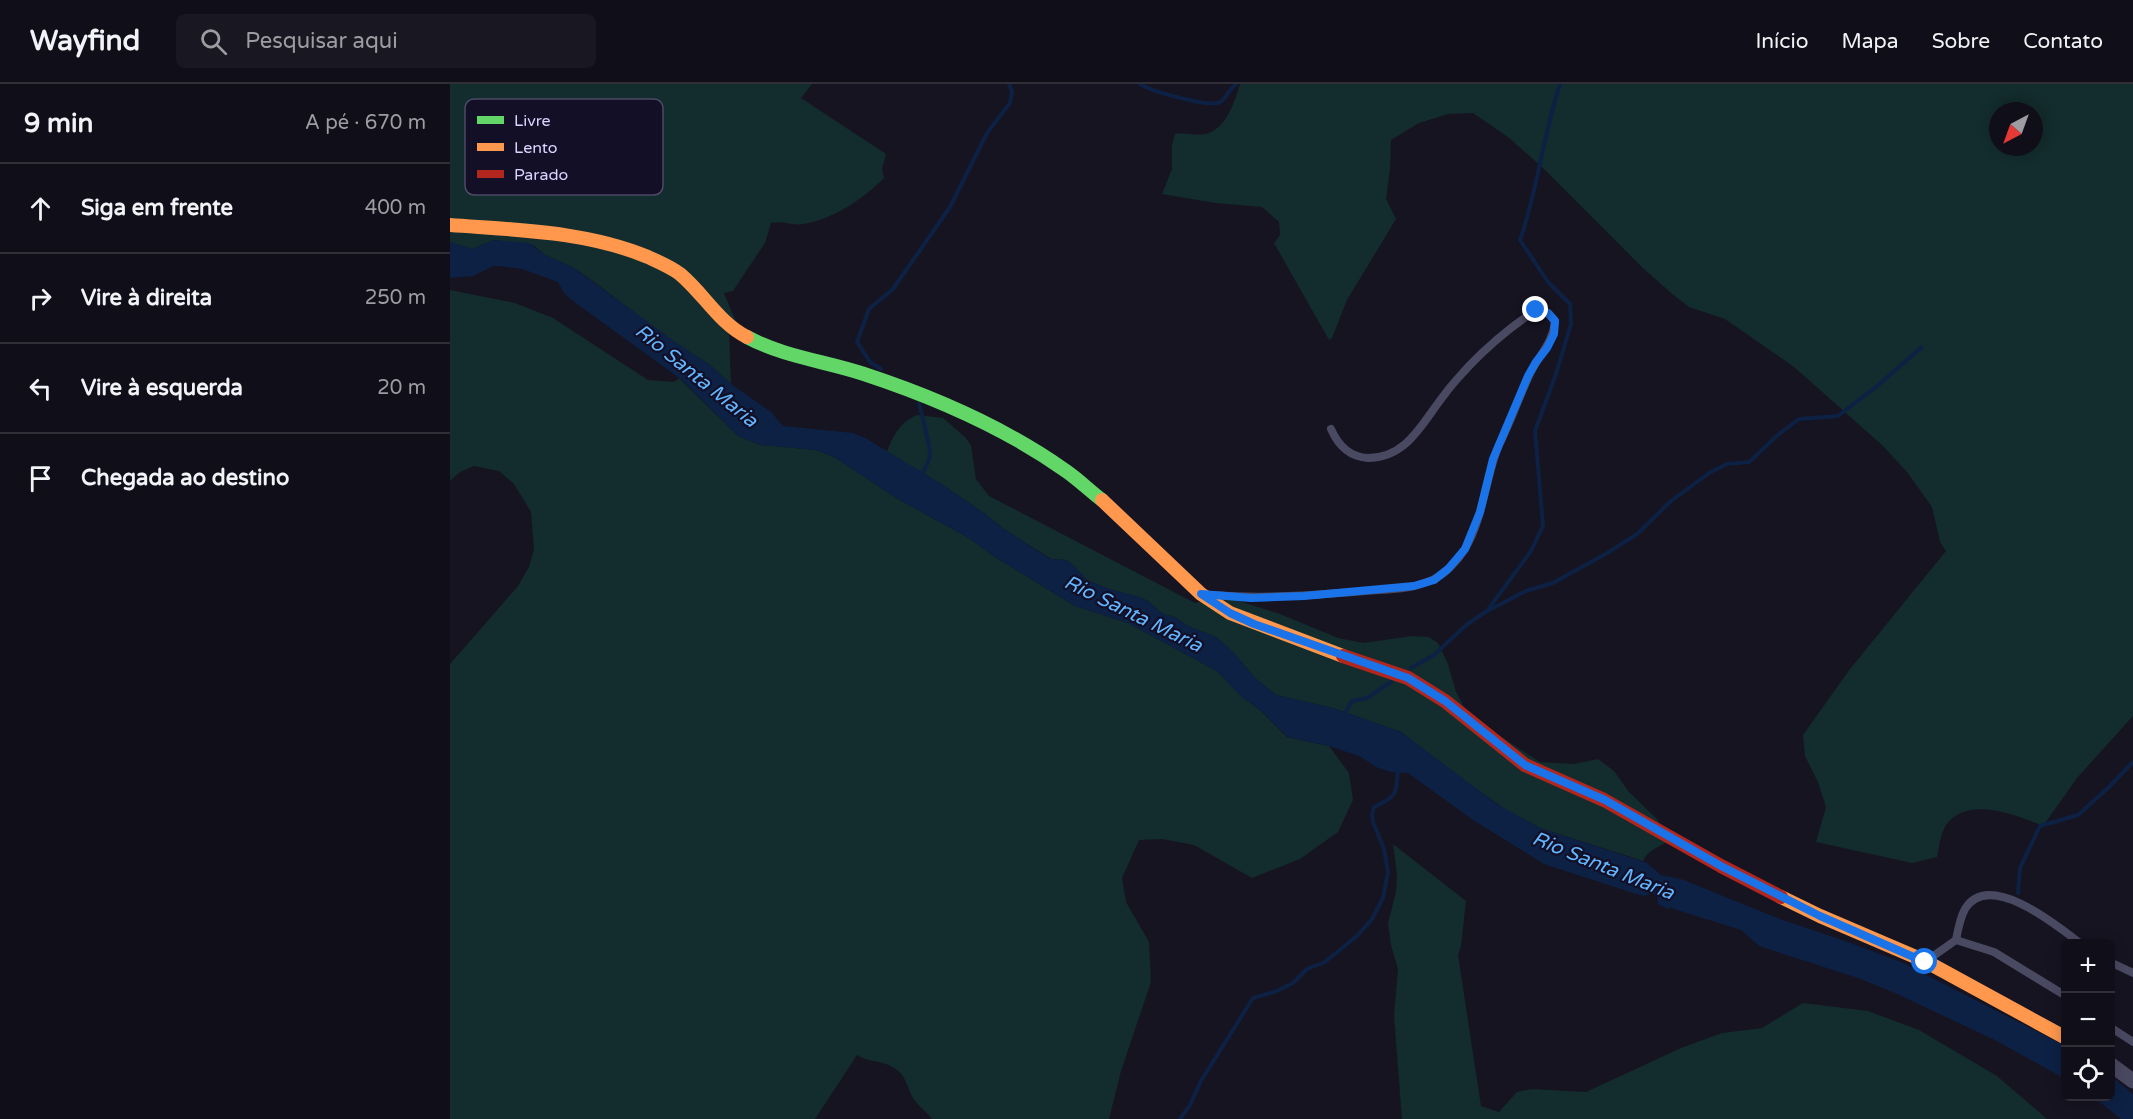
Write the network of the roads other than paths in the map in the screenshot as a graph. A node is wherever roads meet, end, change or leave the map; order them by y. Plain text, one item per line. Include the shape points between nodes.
1 (450, 225) edge
2 (1331, 429) dead end
3 (1201, 594) junction
4 (1956, 939) junction
5 (2074, 939) edge
6 (1925, 962) junction
7 (2115, 964) edge
8 (2133, 973) edge
9 (2061, 993) edge
10 (2115, 1030) edge
11 (2061, 1035) edge
12 (2133, 1042) edge
13 (2115, 1067) edge
14 (2133, 1080) edge

1 - 3 street via 585,238 663,264 680,274 739,333 754,341 909,390 1033,449 1115,511
2 - 3 lane via 1337,442 1361,458 1393,453 1408,443 1470,365 1518,322 1536,310 1548,313 1555,321 1554,334 1528,376 1493,459 1480,512 1465,549 1434,580 1414,586 1304,596 1251,598
3 - 6 street via 1254,624 1408,678 1445,701 1525,765 1605,800 1810,911
4 - 5 lane via 1966,907 1978,897 2000,896 2036,911
4 - 6 lane
4 - 9 lane via 1994,952
6 - 11 street
7 - 8 lane
10 - 12 lane
13 - 14 street

